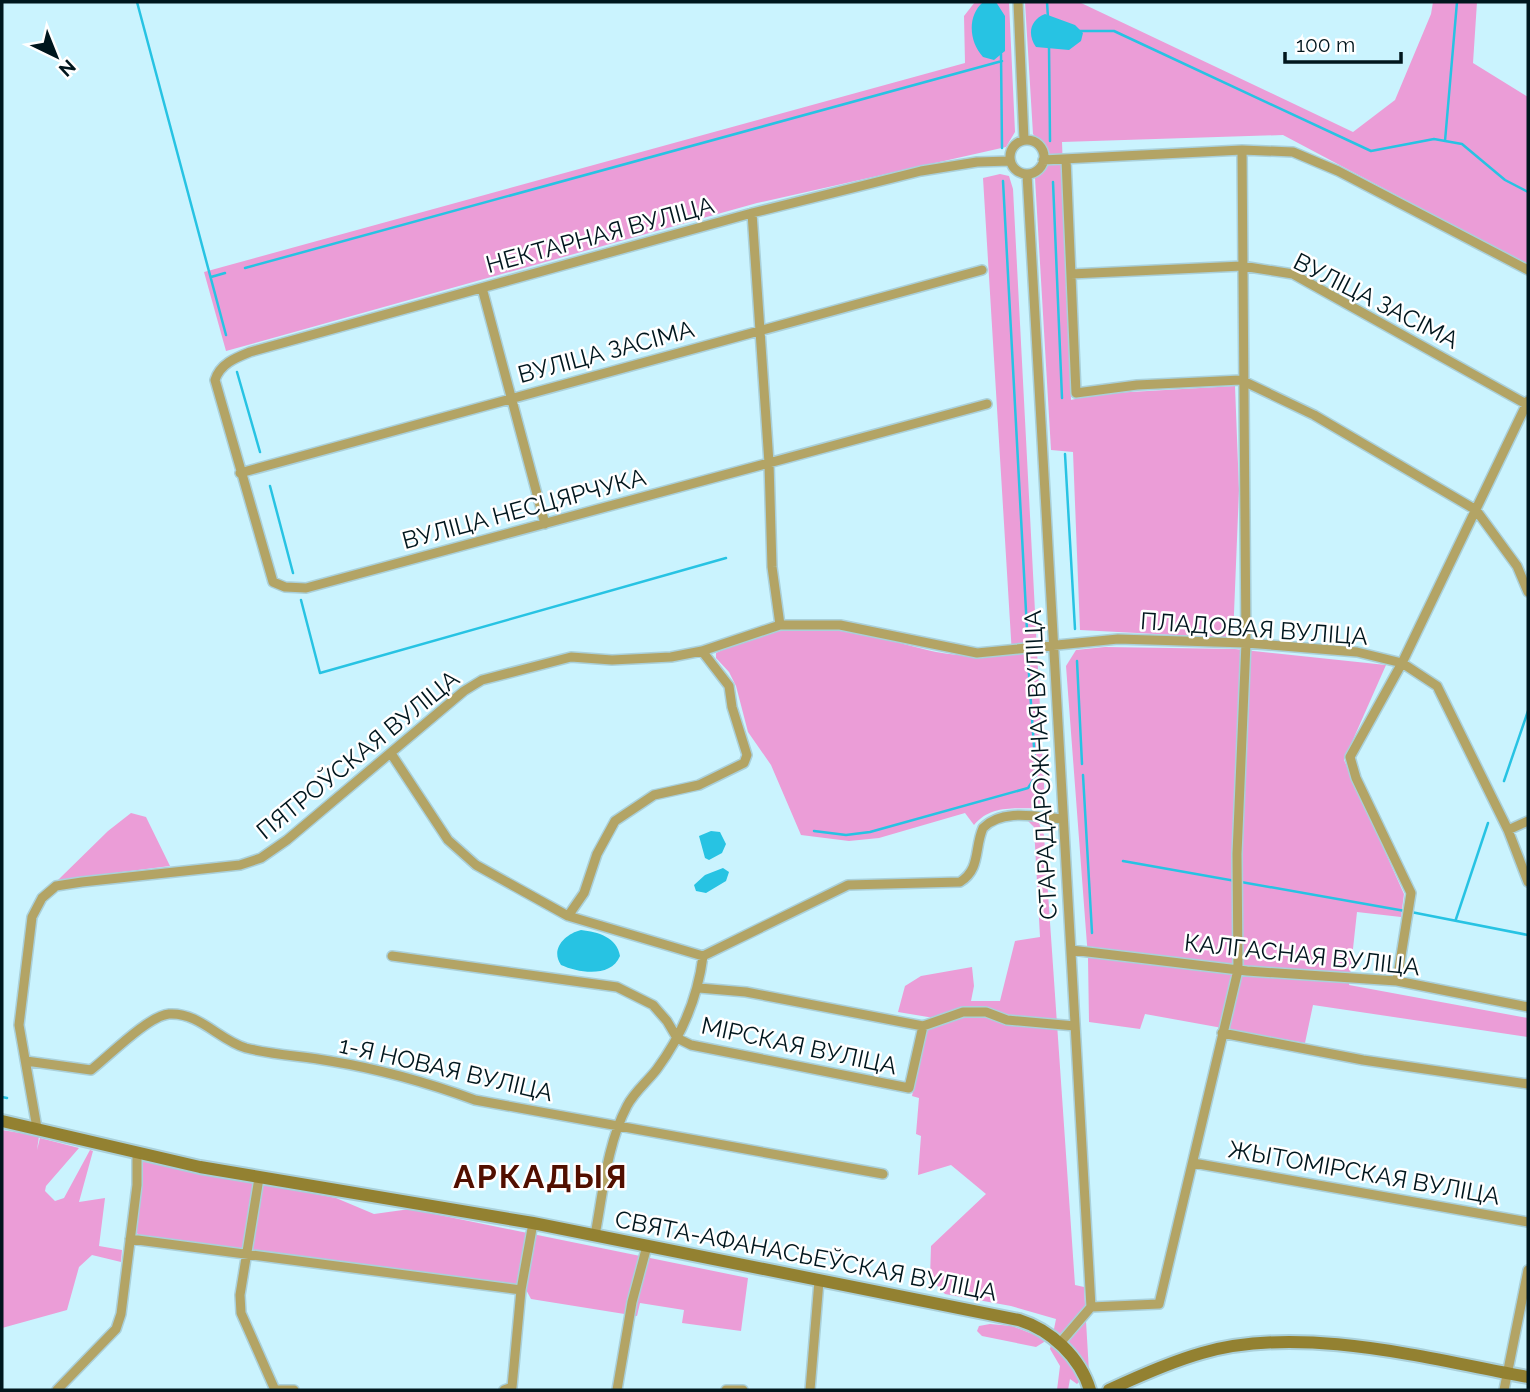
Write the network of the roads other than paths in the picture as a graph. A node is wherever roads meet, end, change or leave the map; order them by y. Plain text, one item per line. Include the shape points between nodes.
1 (1018, 2) edge
2 (1024, 140) junction
3 (1242, 150) junction
4 (1066, 159) junction
5 (1043, 160) junction
6 (1010, 161) junction
7 (1027, 174) junction
8 (752, 213) junction
9 (1242, 266) junction
10 (982, 270) dead end
11 (1528, 270) edge
12 (1071, 274) junction
13 (482, 288) junction
14 (758, 332) junction
15 (215, 380) joint
16 (1241, 380) junction
17 (511, 398) junction
18 (1528, 403) edge
19 (987, 404) dead end
20 (769, 463) junction
21 (240, 473) junction
22 (1476, 510) junction
23 (545, 524) junction
24 (1528, 592) edge
25 (780, 625) junction
26 (1246, 643) junction
27 (1054, 645) junction
28 (702, 651) junction
29 (1402, 663) junction
30 (392, 755) junction
31 (1063, 819) junction
32 (1528, 821) edge
33 (1508, 830) junction
34 (1528, 882) edge
35 (568, 916) junction
36 (1071, 950) junction
37 (391, 956) dead end
38 (703, 956) junction
39 (1238, 970) junction
40 (1397, 981) junction
41 (699, 988) junction
42 (1528, 1007) edge
43 (923, 1026) junction
44 (1075, 1026) junction
45 (1222, 1033) junction
46 (677, 1038) junction
47 (26, 1061) junction
48 (1528, 1084) edge
49 (2, 1121) edge
50 (617, 1126) junction
51 (37, 1128) junction
52 (137, 1152) junction
53 (1193, 1163) junction
54 (883, 1174) dead end
55 (259, 1178) junction
56 (1528, 1222) edge
57 (533, 1223) junction
58 (595, 1235) junction
59 (130, 1238) junction
60 (647, 1246) junction
61 (248, 1254) junction
62 (1528, 1270) edge
63 (819, 1282) junction
64 (521, 1290) junction
65 (1091, 1307) junction
66 (1060, 1343) junction
67 (1508, 1373) junction
68 (1528, 1377) edge
69 (57, 1390) edge
70 (275, 1390) edge
71 (294, 1390) edge
72 (504, 1390) edge
73 (617, 1390) edge
74 (726, 1390) edge
75 (743, 1390) edge
76 (810, 1390) edge
77 (1090, 1390) edge
78 (1109, 1390) edge
79 (1504, 1390) edge

1 - 2 street
2 - 5 street via 1038,145
2 - 6 street via 1012,150
3 - 4 street
3 - 9 street
3 - 11 street via 1293,152 1327,166
4 - 5 street
4 - 12 street
5 - 7 street
6 - 7 street via 1016,170
6 - 8 street, НЕКТАРНАЯ ВУЛІЦА via 921,171
7 - 27 street, СТАРАДАРОЖНАЯ ВУЛІЦА
8 - 13 street, НЕКТАРНАЯ ВУЛІЦА
8 - 14 street
9 - 12 street, ВУЛІЦА ЗАСІМА
9 - 16 street
9 - 18 street, ВУЛІЦА ЗАСІМА via 1293,274
10 - 14 street, ВУЛІЦА ЗАСІМА
12 - 16 street via 1076,393 1137,384
13 - 15 street, НЕКТАРНАЯ ВУЛІЦА via 250,352 227,363
13 - 17 street
14 - 17 street, ВУЛІЦА ЗАСІМА
14 - 20 street
15 - 21 street, ВУЛІЦА НЕСЦЯРЧУКА
16 - 22 street via 1314,415
16 - 26 street
17 - 21 street, ВУЛІЦА ЗАСІМА
17 - 23 street
18 - 22 street
19 - 20 street, ВУЛІЦА НЕСЦЯРЧУКА
20 - 23 street, ВУЛІЦА НЕСЦЯРЧУКА
20 - 25 street via 772,567
21 - 23 street, ВУЛІЦА НЕСЦЯРЧУКА via 273,582 285,587 306,588
22 - 24 street via 1517,566
22 - 29 street
25 - 27 street, ПЯТРОЎСКАЯ ВУЛІЦА via 840,625 976,653
25 - 28 street, ПЯТРОЎСКАЯ ВУЛІЦА
26 - 27 street, ПЛАДОВАЯ ВУЛІЦА via 1118,639
26 - 29 street, ПЛАДОВАЯ ВУЛІЦА via 1357,652
26 - 39 street via 1237,854
27 - 31 street, СТАРАДАРОЖНАЯ ВУЛІЦА
28 - 30 street, ПЯТРОЎСКАЯ ВУЛІЦА via 612,660 571,657 500,674 464,691
28 - 35 street via 729,686 747,755 744,763 699,785 654,795 615,821 584,892
29 - 33 street, ПЛАДОВАЯ ВУЛІЦА via 1437,686
29 - 40 street via 1350,757 1411,893
30 - 35 street via 460,853
30 - 47 street, ПЯТРОЎСКАЯ ВУЛІЦА via 261,858 240,865 56,886 42,898 32,917 19,1025
31 - 36 street, СТАРАДАРОЖНАЯ ВУЛІЦА
31 - 38 street via 1029,814 997,818 983,828 975,866 960,882 848,885
32 - 33 street
33 - 34 street, ПЛАДОВАЯ ВУЛІЦА
35 - 38 street
36 - 39 street, КАЛГАСНАЯ ВУЛІЦА
36 - 44 street, СТАРАДАРОЖНАЯ ВУЛІЦА
37 - 46 street, МІРСКАЯ ВУЛІЦА via 617,987 660,1013
38 - 41 street
39 - 40 street, КАЛГАСНАЯ ВУЛІЦА
39 - 45 street
40 - 42 street, КАЛГАСНАЯ ВУЛІЦА
41 - 43 street via 746,992
41 - 46 street
43 - 44 street via 964,1012 986,1012 1007,1020
43 - 46 street, МІРСКАЯ ВУЛІЦА via 909,1088 691,1045
44 - 65 street, СТАРАДАРОЖНАЯ ВУЛІЦА
45 - 48 street
45 - 53 street
46 - 50 street via 629,1102
47 - 50 street, 1-Я НОВАЯ ВУЛІЦА via 91,1070 154,1020 167,1014 188,1016 228,1043 258,1051 330,1061 437,1086 475,1100
47 - 51 street, ПЯТРОЎСКАЯ ВУЛІЦА
49 - 51 street, СВЯТА-АФАНАСЬЕЎСКАЯ ВУЛІЦА
50 - 54 street, 1-Я НОВАЯ ВУЛІЦА
50 - 58 street
51 - 52 street, СВЯТА-АФАНАСЬЕЎСКАЯ ВУЛІЦА
52 - 55 street, СВЯТА-АФАНАСЬЕЎСКАЯ ВУЛІЦА
52 - 59 street
53 - 56 street, ЖЫТОМІРСКАЯ ВУЛІЦА
53 - 65 street via 1159,1304
55 - 57 street, СВЯТА-АФАНАСЬЕЎСКАЯ ВУЛІЦА
55 - 61 street
57 - 58 street, СВЯТА-АФАНАСЬЕЎСКАЯ ВУЛІЦА
57 - 64 street
58 - 60 street, СВЯТА-АФАНАСЬЕЎСКАЯ ВУЛІЦА
59 - 61 street
59 - 69 street via 116,1329
60 - 63 street, СВЯТА-АФАНАСЬЕЎСКАЯ ВУЛІЦА
60 - 73 street
61 - 64 street
61 - 70 street via 240,1295 242,1313
62 - 67 street
63 - 66 street, СВЯТА-АФАНАСЬЕЎСКАЯ ВУЛІЦА via 1018,1320 1036,1325
63 - 76 street
64 - 72 street via 512,1387
65 - 66 street
66 - 77 street
67 - 68 street
67 - 78 street via 1340,1345 1279,1342 1204,1352
67 - 79 street
70 - 71 street
74 - 75 street

